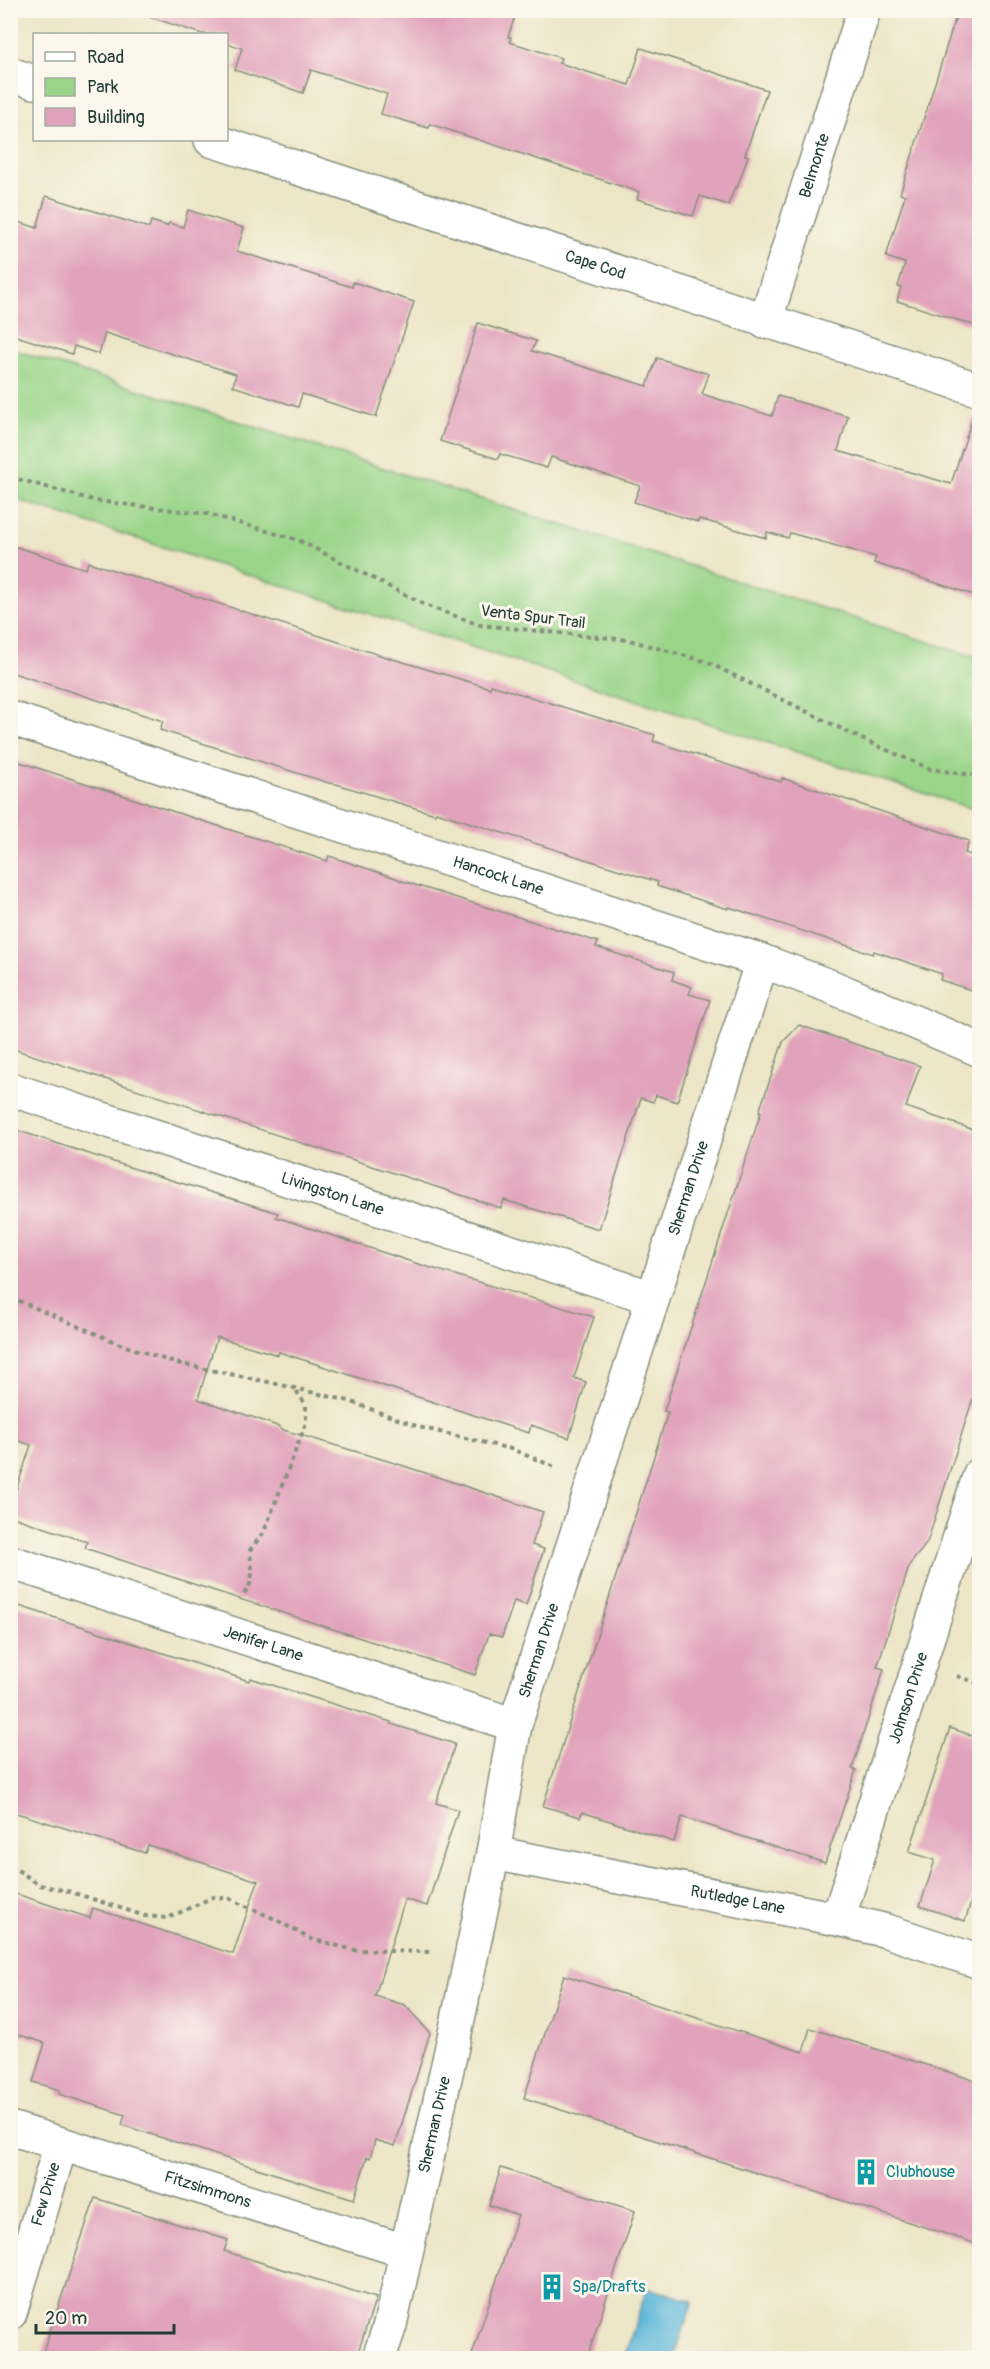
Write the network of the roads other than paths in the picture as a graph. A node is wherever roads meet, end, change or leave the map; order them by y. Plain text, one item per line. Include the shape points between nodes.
1 (864, 10) edge
2 (10, 74) edge
3 (33, 82) edge
4 (213, 141) edge
5 (765, 322) junction
6 (980, 390) edge
7 (10, 718) edge
8 (762, 961) junction
9 (980, 1050) edge
10 (10, 1089) edge
11 (653, 1298) junction
12 (980, 1474) edge
13 (10, 1562) edge
14 (515, 1725) junction
15 (493, 1853) junction
16 (838, 1919) junction
17 (980, 1962) edge
18 (10, 2128) edge
19 (61, 2144) junction
20 (405, 2251) junction
21 (10, 2313) edge
22 (380, 2358) edge

1 - 5 street, Belmonte
2 - 3 street
4 - 5 street, Cape Cod
5 - 6 street, Cape Cod
7 - 8 street, Hancock Lane
8 - 9 street, Hancock Lane
8 - 11 street, Sherman Drive
10 - 11 street, Livingston Lane
11 - 14 street, Sherman Drive
12 - 16 street, Johnson Drive
13 - 14 street, Jenifer Lane
14 - 15 street, Sherman Drive
15 - 16 street, Rutledge Lane
15 - 20 street, Sherman Drive
16 - 17 street, Rutledge Lane
18 - 19 street, Fitzsimmons
19 - 20 street, Fitzsimmons
19 - 21 street, Few Drive
20 - 22 street, Sherman Drive

